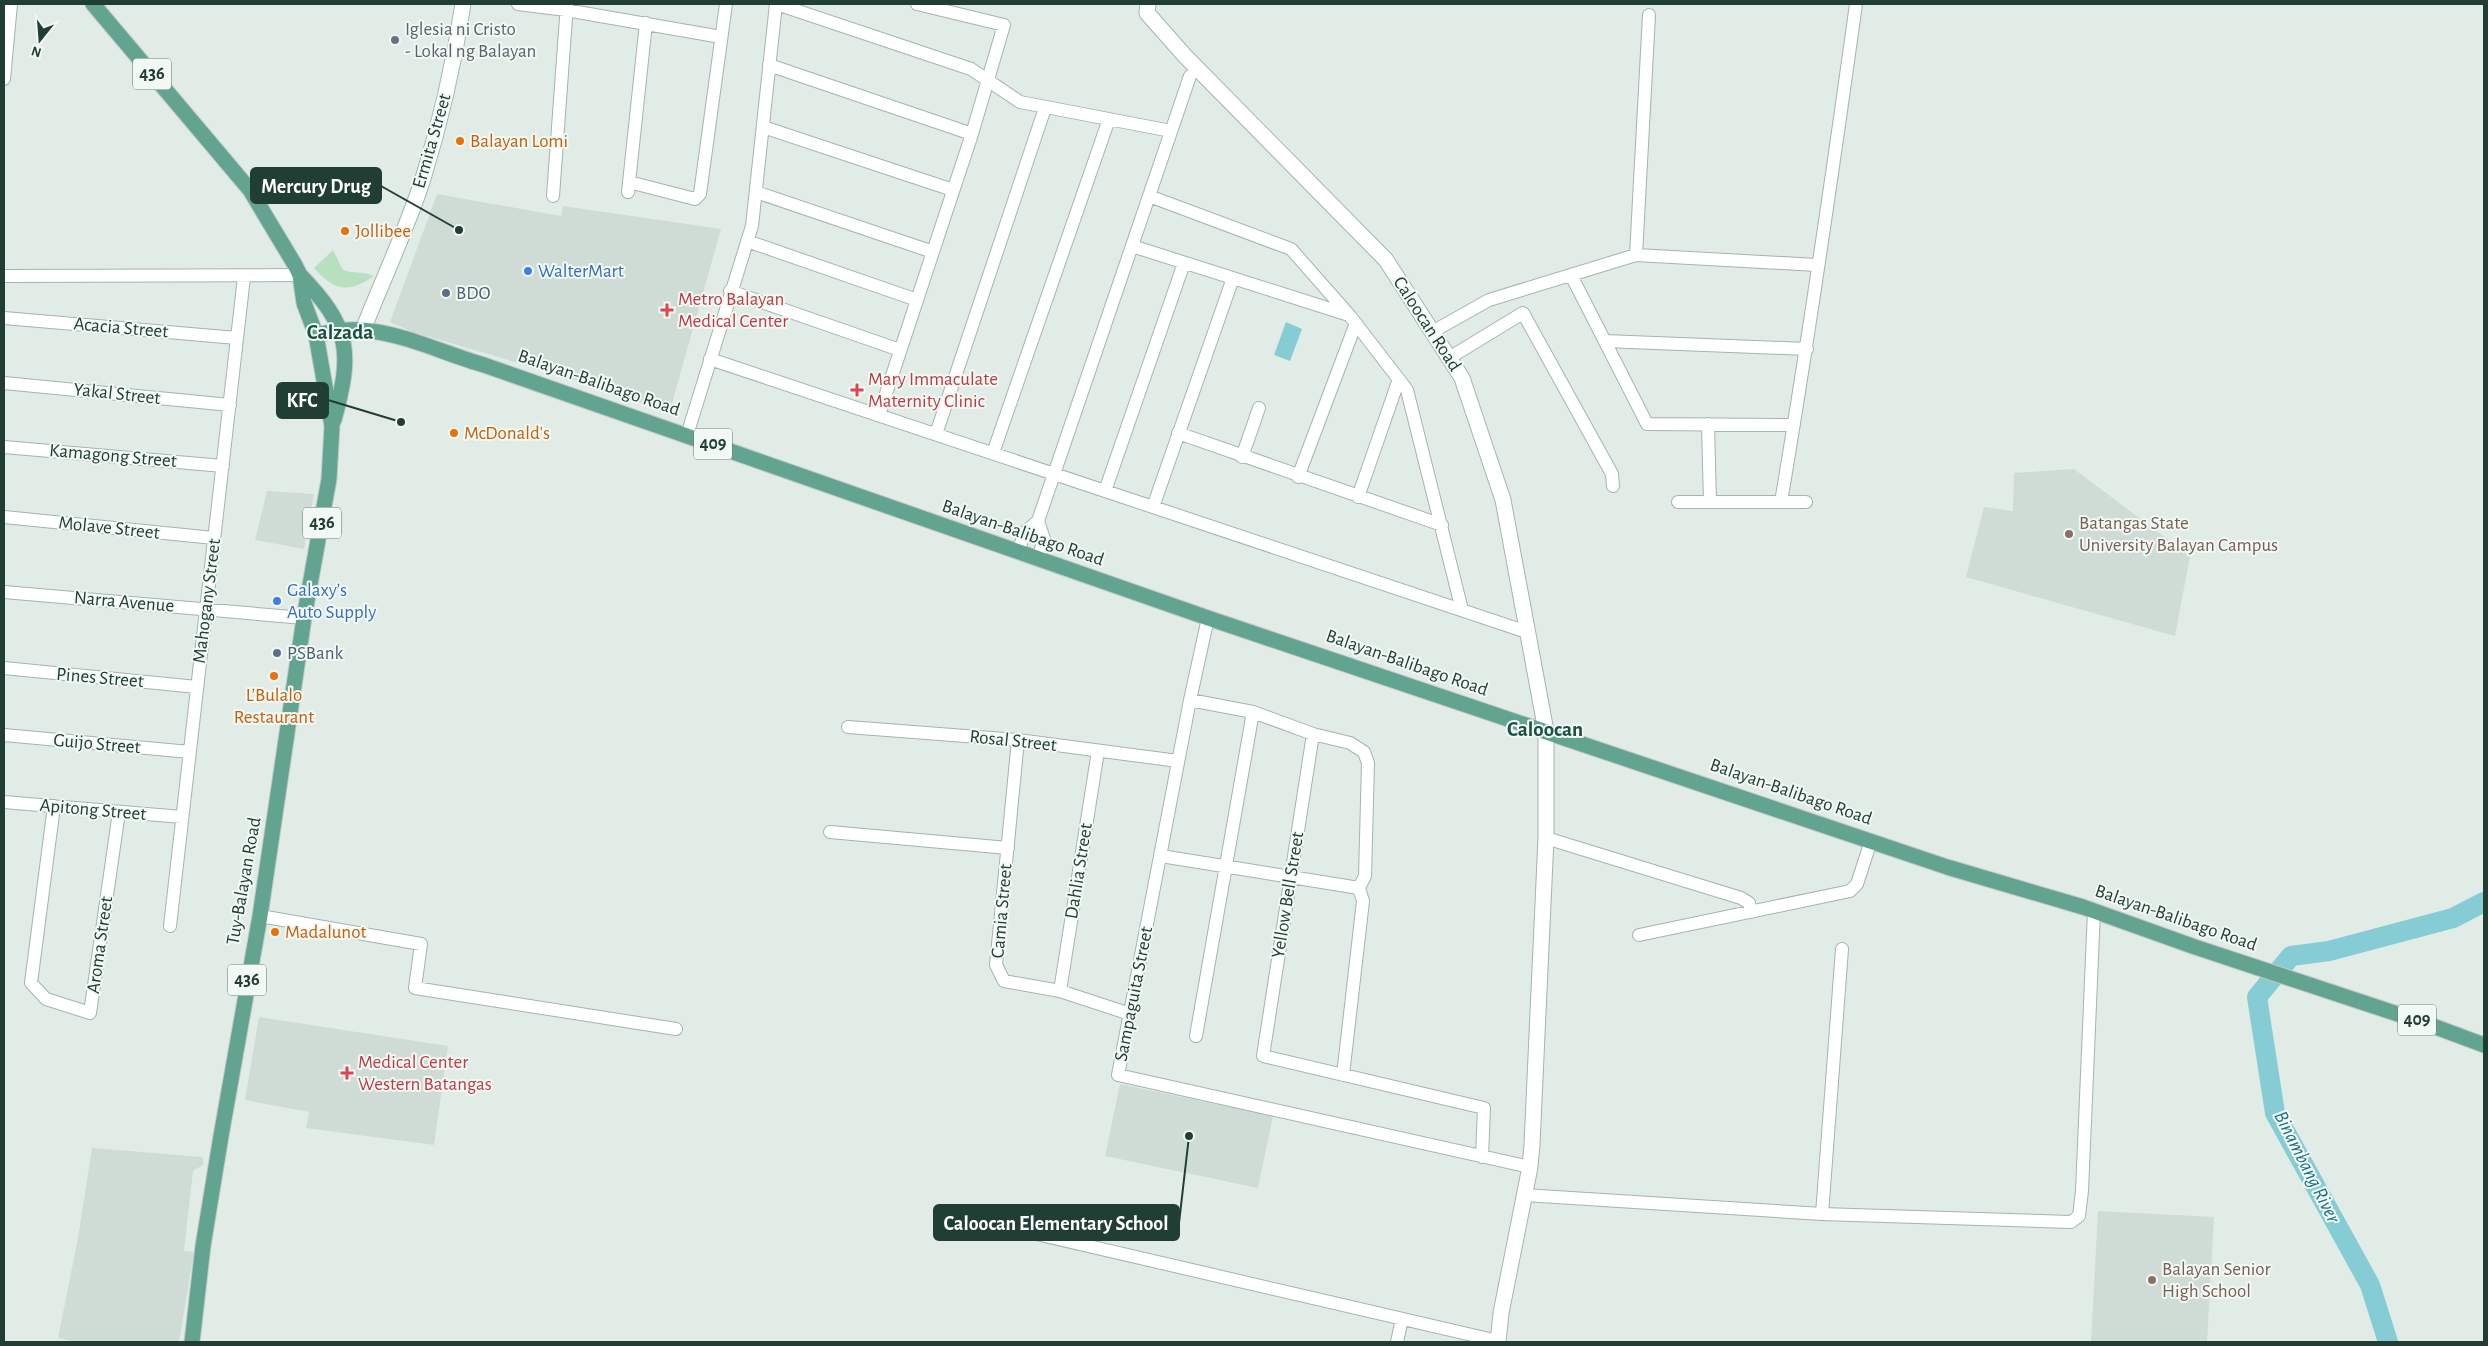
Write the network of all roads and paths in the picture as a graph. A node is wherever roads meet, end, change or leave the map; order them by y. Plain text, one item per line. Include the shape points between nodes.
1 (11, 4) edge
2 (93, 4) edge
3 (463, 4) edge
4 (518, 4) edge
5 (726, 4) edge
6 (776, 4) edge
7 (917, 4) edge
8 (1148, 4) edge
9 (1856, 4) edge
10 (567, 7) edge
11 (1649, 14) dead end
12 (646, 23) junction
13 (721, 37) junction
14 (769, 65) junction
15 (1190, 76) dead end
16 (4, 79) edge
17 (988, 81) junction
18 (1045, 108) junction
19 (1108, 120) junction
20 (762, 127) junction
21 (1171, 131) junction
22 (972, 134) junction
23 (953, 190) junction
24 (756, 192) junction
25 (553, 196) dead end
26 (1149, 196) junction
27 (747, 241) junction
28 (1132, 246) junction
29 (933, 252) junction
30 (1636, 255) junction
31 (1184, 263) junction
32 (1817, 264) junction
33 (300, 275) junction
34 (1571, 275) junction
35 (4, 276) edge
36 (244, 277) junction
37 (1233, 278) junction
38 (730, 292) junction
39 (917, 300) junction
40 (4, 318) edge
41 (1353, 319) junction
42 (363, 330) junction
43 (341, 331) junction
44 (1432, 332) junction
45 (316, 335) junction
46 (237, 338) junction
47 (1605, 341) junction
48 (1807, 348) junction
49 (900, 350) junction
50 (1449, 358) junction
51 (710, 359) junction
52 (1399, 379) junction
53 (4, 383) edge
54 (230, 405) junction
55 (1259, 408) dead end
56 (879, 415) junction
57 (1708, 424) junction
58 (1794, 425) junction
59 (332, 426) junction
60 (1178, 433) junction
61 (936, 434) junction
62 (687, 435) junction
63 (4, 447) edge
64 (993, 454) junction
65 (1242, 457) junction
66 (223, 466) junction
67 (1054, 474) junction
68 (1298, 477) junction
69 (1613, 486) dead end
70 (1105, 491) junction
71 (1358, 497) junction
72 (1678, 502) dead end
73 (1710, 502) junction
74 (1781, 502) junction
75 (1806, 502) dead end
76 (1153, 507) junction
77 (4, 517) edge
78 (1038, 521) junction
79 (1442, 525) junction
80 (214, 538) junction
81 (1018, 552) junction
82 (1038, 559) junction
83 (4, 592) edge
84 (206, 610) junction
85 (1462, 610) junction
86 (304, 618) junction
87 (1208, 618) junction
88 (1524, 631) dead end
89 (4, 668) edge
90 (197, 687) junction
91 (1190, 700) junction
92 (1253, 712) junction
93 (848, 727) dead end
94 (1546, 731) junction
95 (1313, 734) junction
96 (4, 735) edge
97 (1018, 740) junction
98 (1098, 751) junction
99 (190, 752) junction
100 (1178, 761) junction
101 (4, 802) edge
102 (54, 806) junction
103 (119, 812) junction
104 (182, 817) junction
105 (830, 832) dead end
106 (1546, 838) junction
107 (1871, 841) junction
108 (1008, 848) junction
109 (1160, 856) junction
110 (1226, 866) junction
111 (1290, 878) junction
112 (1358, 888) junction
113 (2094, 911) junction
114 (1751, 912) junction
115 (260, 916) junction
116 (170, 926) dead end
117 (1639, 935) dead end
118 (1842, 949) dead end
119 (1060, 991) junction
120 (1130, 1014) junction
121 (676, 1029) dead end
122 (1196, 1036) dead end
123 (2484, 1045) edge
124 (1343, 1075) junction
125 (1482, 1157) junction
126 (1530, 1167) junction
127 (1524, 1195) junction
128 (1822, 1214) junction
129 (985, 1222) dead end
130 (1402, 1318) junction
131 (1460, 1337) edge
132 (192, 1342) edge
133 (1397, 1342) edge
134 (1498, 1342) edge

1 - 16 street
2 - 33 main road, 436 via 250,190
3 - 42 street, Ermita Street via 450,77 422,182
4 - 10 street
5 - 13 street
6 - 14 street
6 - 17 street via 971,69
7 - 17 street via 1004,25
8 - 44 street, Caloocan Road via 1147,13 1185,56 1386,260
9 - 32 street
10 - 12 street
10 - 25 street
11 - 30 street
12 - 13 street
12 - 13 street via 628,187 695,199 700,194
14 - 20 street
14 - 22 street
15 - 21 street
17 - 18 street via 1020,102
17 - 22 street
18 - 19 street
18 - 61 street
19 - 21 street
19 - 64 street
20 - 23 street
20 - 24 street
21 - 26 street
22 - 23 street
23 - 29 street
24 - 27 street
24 - 29 street
26 - 28 street
26 - 41 street via 1291,249
27 - 38 street
27 - 39 street
28 - 31 street
28 - 67 street
29 - 39 street
30 - 32 street
30 - 34 street
31 - 37 street
31 - 70 street
32 - 48 street
33 - 36 street
33 - 43 main road, 436 via 324,301
33 - 45 main road, 436 via 304,303
34 - 44 street via 1489,300
34 - 47 street
35 - 36 street
36 - 46 street, Mahogany Street
37 - 41 street
37 - 60 street
38 - 49 street
38 - 51 street
39 - 49 street
40 - 46 street, Acacia Street
41 - 52 street
41 - 68 street
42 - 43 main road, Balayan-Balibago Road / 409
42 - 62 main road, Balayan-Balibago Road / 409 via 393,336
43 - 45 main road, Balayan-Balibago Road / 409
43 - 59 main road, Tuy-Balayan Road / 436 via 344,381
44 - 50 street, Caloocan Road
45 - 59 main road, Tuy-Balayan Road / 436
46 - 54 street, Mahogany Street
47 - 48 street
47 - 57 street via 1647,424
48 - 58 street
49 - 56 street
50 - 69 street via 1523,313 1612,474
50 - 94 street, Caloocan Road via 1462,378 1503,500
51 - 56 street
51 - 62 street
52 - 71 street
52 - 79 street via 1407,390
53 - 54 street, Yakal Street
54 - 66 street, Mahogany Street
55 - 65 street
56 - 61 street
57 - 58 street
57 - 73 street
58 - 74 street
59 - 86 main road, Tuy-Balayan Road / 436 via 329,479
60 - 65 street
60 - 76 street
61 - 64 street
62 - 81 main road, Balayan-Balibago Road / 409
63 - 66 street, Kamagong Street
64 - 67 street
65 - 68 street
66 - 80 street, Mahogany Street
67 - 70 street
67 - 78 street
68 - 71 street
70 - 76 street
71 - 79 street
72 - 73 street
73 - 74 street
74 - 75 street
76 - 85 street
77 - 80 street, Molave Street
78 - 81 street via 1025,532
78 - 82 street via 1044,538
79 - 85 street
80 - 84 street, Mahogany Street
81 - 82 main road, Balayan-Balibago Road / 409
82 - 87 main road, Balayan-Balibago Road / 409
83 - 84 street, Narra Avenue
84 - 86 street, Narra Avenue
84 - 90 street, Mahogany Street
85 - 88 street
86 - 115 main road, Tuy-Balayan Road / 436
87 - 91 street, Sampaguita Street
87 - 94 main road, Balayan-Balibago Road / 409
89 - 90 street, Pines Street
90 - 99 street, Mahogany Street
91 - 92 street
91 - 100 street, Sampaguita Street
92 - 95 street
92 - 110 street
93 - 97 street, Rosal Street
94 - 106 street, Caloocan Road
94 - 107 main road, Balayan-Balibago Road / 409
95 - 111 street, Yellow Bell Street
95 - 112 street via 1350,743 1364,752 1368,763 1365,876
96 - 99 street, Guijo Street
97 - 98 street, Rosal Street
97 - 108 street, Camia Street
98 - 100 street, Rosal Street
98 - 119 street, Dahlia Street
99 - 104 street, Mahogany Street
100 - 109 street, Sampaguita Street
101 - 102 street, Apitong Street
102 - 103 street, Apitong Street
102 - 103 street, Aroma Street via 31,983 46,999 90,1013
103 - 104 street, Apitong Street
104 - 116 street, Mahogany Street
105 - 108 street
106 - 114 street via 1741,898 1749,903
106 - 126 street, Caloocan Road
107 - 113 main road, Balayan-Balibago Road / 409
107 - 114 street via 1857,884 1850,891
108 - 119 street, Camia Street via 996,965 1004,981
109 - 110 street
109 - 120 street, Sampaguita Street
110 - 111 street
110 - 122 street
111 - 112 street
111 - 124 street, Yellow Bell Street via 1263,1056
112 - 124 street via 1363,901
113 - 123 main road, Balayan-Balibago Road / 409
113 - 128 street via 2079,1216 2071,1222
114 - 117 street
115 - 121 street via 421,944 415,988
115 - 132 main road, Tuy-Balayan Road / 436 via 203,1246
118 - 128 street
119 - 120 street, Camia Street
120 - 125 street, Sampaguita Street via 1118,1075
124 - 125 street via 1484,1108
125 - 126 street, Sampaguita Street
126 - 127 street, Caloocan Road
127 - 128 street
127 - 134 street, Caloocan Road
129 - 130 street
130 - 131 street
130 - 133 street
131 - 134 street

